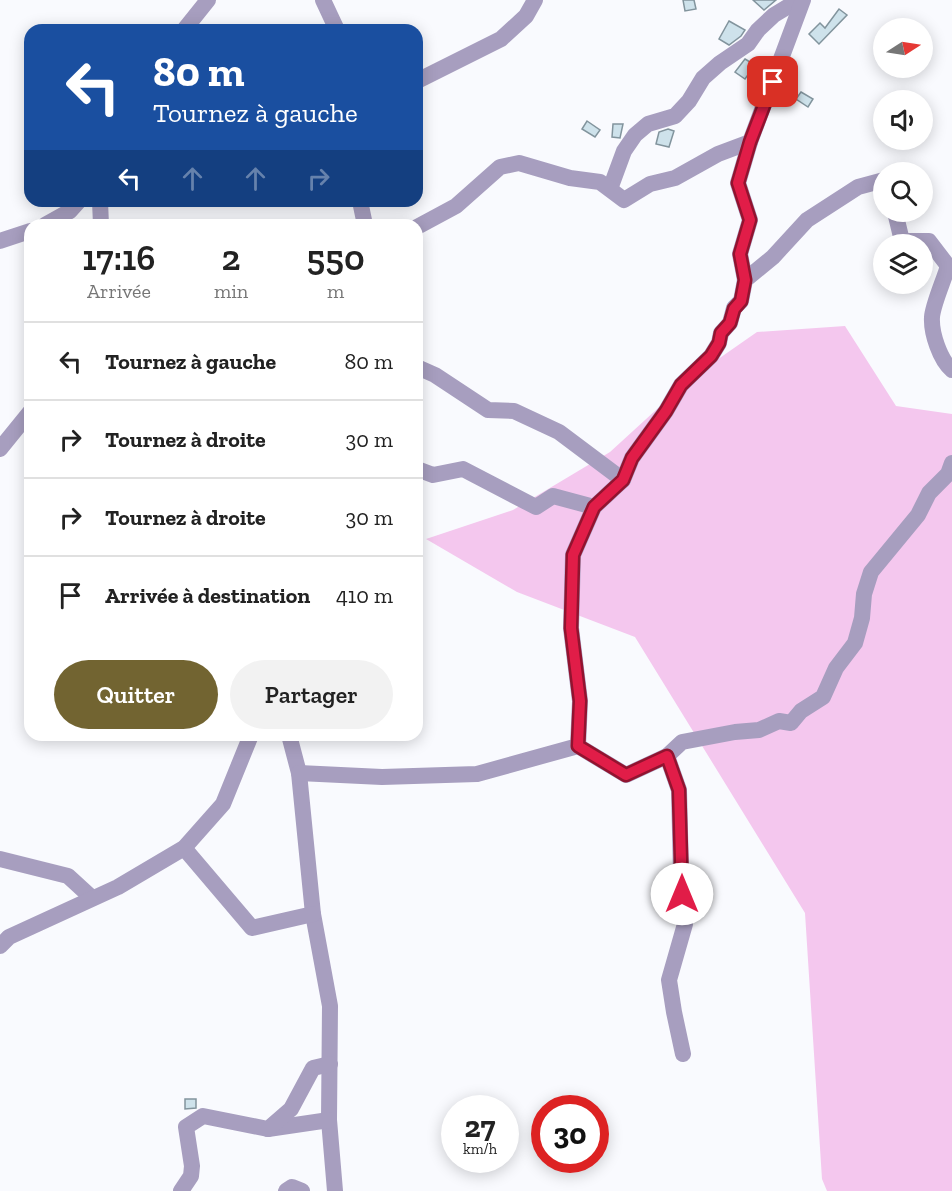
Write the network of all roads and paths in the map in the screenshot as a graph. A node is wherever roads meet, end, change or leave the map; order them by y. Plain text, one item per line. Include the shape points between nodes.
1 (208, 0) edge
2 (322, 0) edge
3 (535, 0) edge
4 (801, 0) edge
5 (189, 24) edge
6 (335, 24) edge
7 (423, 78) edge
8 (750, 142) junction
9 (873, 183) edge
10 (610, 189) junction
11 (74, 207) edge
12 (56, 219) edge
13 (897, 222) edge
14 (423, 224) edge
15 (24, 233) edge
16 (0, 241) edge
17 (745, 280) junction
18 (423, 370) edge
19 (952, 370) edge
20 (24, 419) edge
21 (0, 449) edge
22 (952, 463) edge
23 (423, 471) edge
24 (623, 480) junction
25 (594, 507) junction
26 (249, 741) edge
27 (291, 741) edge
28 (578, 746) junction
29 (667, 756) junction
30 (299, 773) junction
31 (184, 848) junction
32 (0, 859) edge
33 (92, 898) junction
34 (313, 914) junction
35 (0, 946) edge
36 (683, 1053) dead end
37 (330, 1064) junction
38 (329, 1120) junction
39 (268, 1129) junction
40 (181, 1191) edge
41 (286, 1191) edge
42 (302, 1191) edge
43 (335, 1191) edge

1 - 5 street
2 - 6 street
3 - 7 street via 526,16 501,39
4 - 8 street
4 - 10 street via 774,15 748,44 703,78 675,116 648,124 634,135
8 - 10 street via 718,154 675,178 650,184 624,200
8 - 17 street via 738,183 750,220 740,254
9 - 17 street via 858,187 807,220
10 - 14 street via 600,182 519,163 500,167 456,206
11 - 12 street
13 - 19 street via 902,241 929,241 948,266 932,317 940,354
15 - 16 street
17 - 24 street via 741,301 719,343 681,385 632,458
18 - 24 street via 488,410 514,411 559,432
20 - 21 street
22 - 29 street via 918,515 871,572 855,644 836,668 823,697 801,711 791,723 779,722 759,730 682,742
23 - 25 street via 433,475 463,469 536,507 553,496
24 - 25 street
25 - 28 street via 573,555 571,628 580,701
26 - 31 street via 223,804
27 - 30 street
28 - 29 street via 626,775
28 - 30 street via 477,774 382,777
29 - 36 street via 679,790 685,924 669,980
30 - 34 street
31 - 33 street
31 - 34 street via 252,928
32 - 33 street via 68,876
33 - 35 street via 9,937
34 - 37 street via 330,1006
37 - 38 street
37 - 39 street via 313,1068 291,1109
38 - 39 street
38 - 43 street
39 - 40 street via 203,1116 191,1122 186,1127 191,1176
41 - 42 street via 292,1187

